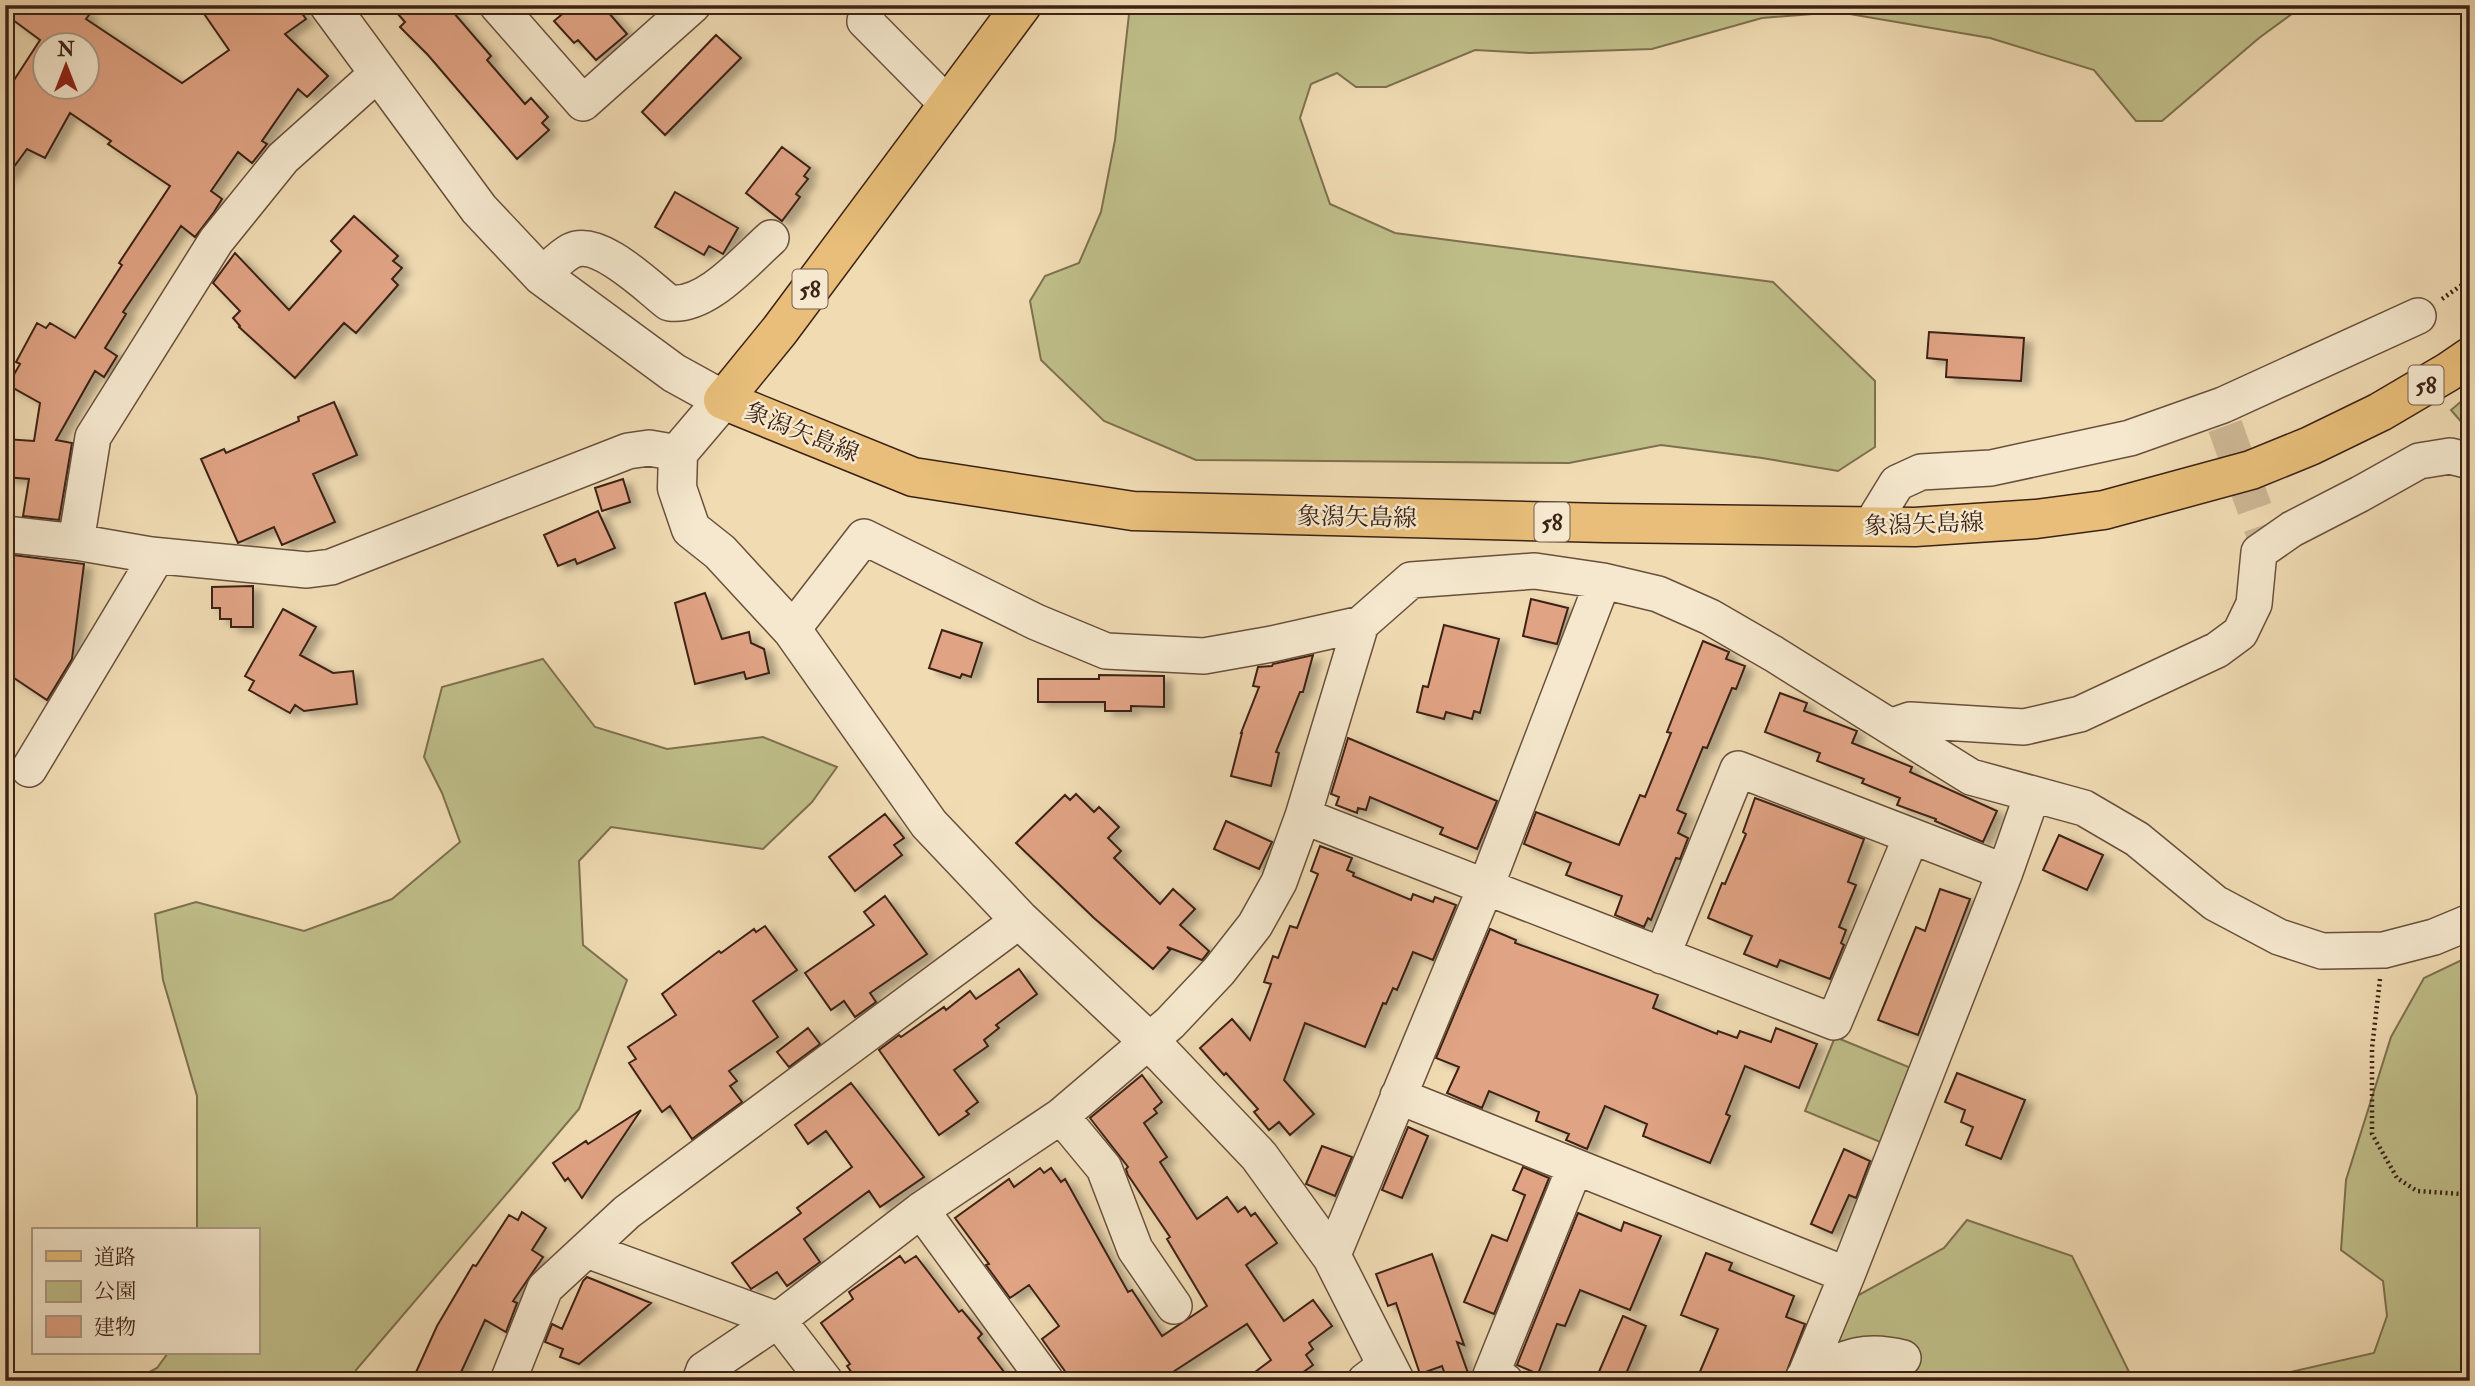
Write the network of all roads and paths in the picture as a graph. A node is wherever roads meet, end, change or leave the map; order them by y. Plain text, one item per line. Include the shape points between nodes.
1 (329, 5) edge
2 (497, 5) edge
3 (693, 5) edge
4 (869, 5) edge
5 (1023, 5) edge
6 (378, 73) junction
7 (948, 105) junction
8 (771, 238) dead end
9 (541, 276) junction
10 (2418, 316) dead end
11 (2470, 356) edge
12 (723, 400) junction
13 (678, 453) junction
14 (2470, 461) edge
15 (1870, 527) junction
16 (5, 534) edge
17 (76, 542) junction
18 (157, 556) junction
19 (1603, 581) junction
20 (1361, 624) junction
21 (792, 630) junction
22 (1892, 726) junction
23 (29, 769) dead end
24 (2032, 795) junction
25 (1303, 816) junction
26 (1911, 837) junction
27 (2005, 872) junction
28 (1486, 886) junction
29 (1020, 920) junction
30 (2470, 922) edge
31 (2384, 950) junction
32 (1662, 956) junction
33 (1149, 1042) junction
34 (1398, 1096) junction
35 (1061, 1116) junction
36 (1575, 1167) junction
37 (2470, 1186) edge
38 (921, 1210) junction
39 (587, 1250) junction
40 (1332, 1257) junction
41 (1847, 1275) junction
42 (1174, 1306) dead end
43 (778, 1320) junction
44 (1903, 1358) dead end
45 (1382, 1375) edge
46 (1804, 1379) edge
47 (508, 1381) edge
48 (700, 1381) edge
49 (825, 1381) edge
50 (1046, 1381) edge
51 (1505, 1381) edge

1 - 6 street
2 - 3 street via 583,103
4 - 7 street via 865,21
5 - 7 main road, 象潟矢島線 / 58
6 - 9 street via 479,209
6 - 17 street via 284,158 216,241 93,437
7 - 12 main road, 象潟矢島線 / 58
8 - 9 street via 703,297 680,305 669,303 607,254 590,248 572,250
9 - 12 street via 674,373
10 - 15 street via 2221,416 1991,468 1921,472 1897,483
11 - 15 main road, 象潟矢島線 / 58 via 2380,412 2310,446 2224,478 2104,510 2036,519
12 - 13 street
12 - 15 main road, 象潟矢島線 / 58 via 913,477 1133,511
13 - 18 street via 649,448 628,451 331,567 307,570
13 - 21 street via 677,488 691,529 720,552
14 - 22 street via 2450,456 2419,461 2292,529 2259,552 2254,604 2240,633 2217,650 2080,713 2024,726 1910,720
16 - 17 street
17 - 18 street
18 - 23 street
19 - 20 street via 1535,571 1411,580
19 - 22 street via 1658,594 1710,617
19 - 28 street
20 - 21 street via 1204,656 1105,650 1036,622 864,537
20 - 25 street
21 - 29 street via 929,824
22 - 24 street via 1971,777
24 - 27 street
24 - 31 street via 2084,808 2137,839 2215,903 2279,937 2322,951
25 - 28 street
25 - 33 street via 1279,882 1255,925 1219,971
26 - 27 street
26 - 32 street via 1834,1022
26 - 32 street via 1738,769
27 - 41 street
28 - 32 street
28 - 34 street
29 - 33 street
29 - 39 street via 627,1213
30 - 31 street
31 - 37 path via 2372,1048 2372,1134 2397,1178 2417,1191 2462,1194
33 - 35 street
33 - 40 street via 1259,1156
34 - 36 street
34 - 40 street
35 - 38 street
35 - 42 street via 1104,1168 1135,1249
36 - 41 street
36 - 51 street via 1491,1375
38 - 43 street
38 - 50 street
39 - 43 street
39 - 47 street via 545,1289
40 - 45 street
41 - 46 street
43 - 48 street via 704,1370
43 - 49 street
44 - 46 street via 1882,1353 1855,1355

